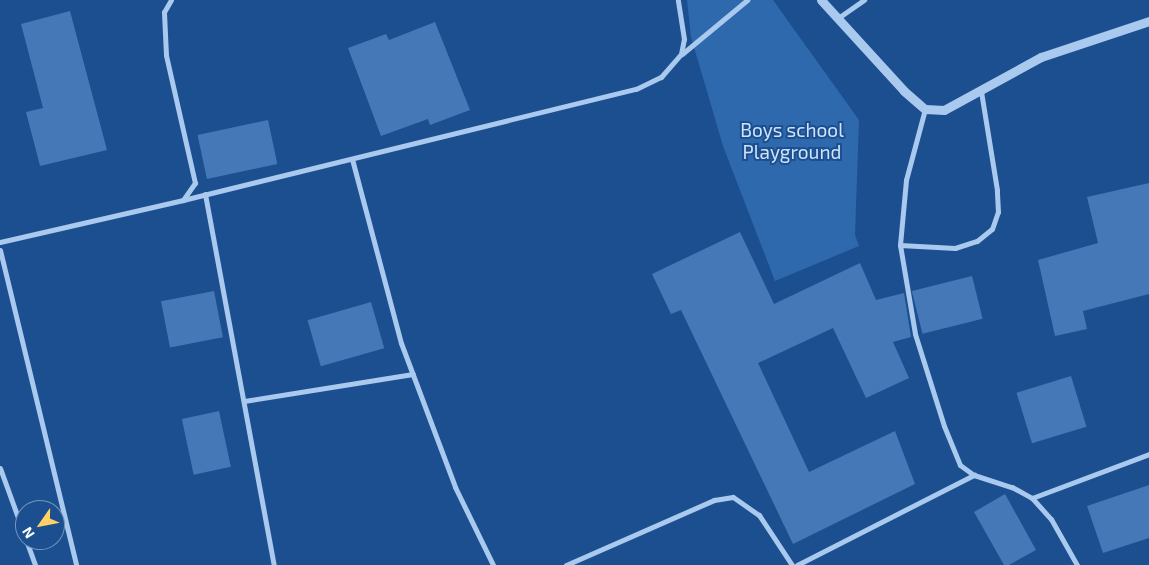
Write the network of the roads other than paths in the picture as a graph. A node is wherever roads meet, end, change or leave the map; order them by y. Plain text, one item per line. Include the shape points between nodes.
1 (170, 0) edge
2 (678, 0) edge
3 (748, 0) edge
4 (821, 0) edge
5 (864, 0) edge
6 (838, 18) junction
7 (1149, 21) edge
8 (681, 54) junction
9 (981, 91) junction
10 (925, 109) junction
11 (352, 159) junction
12 (205, 194) junction
13 (184, 200) junction
14 (0, 242) edge
15 (900, 245) junction
16 (0, 250) edge
17 (413, 374) junction
18 (244, 400) junction
19 (1149, 454) edge
20 (0, 468) edge
21 (974, 475) junction
22 (1032, 498) junction
23 (15, 509) edge
24 (30, 550) edge
25 (35, 565) edge
26 (76, 565) edge
27 (274, 565) edge
28 (493, 565) edge
29 (566, 565) edge
30 (792, 565) edge
31 (797, 565) edge
32 (1077, 565) edge

1 - 13 street via 164,12 166,55 195,183
2 - 8 street via 684,39
3 - 8 street
4 - 6 street
5 - 6 street
6 - 10 street via 904,91
7 - 9 street via 1041,57
8 - 11 street via 661,77 636,89
9 - 10 street via 944,110
9 - 15 street via 997,190 998,212 992,229 977,241 955,248
10 - 15 street via 906,180
11 - 12 street
11 - 17 street via 380,272
12 - 13 street
12 - 18 street
13 - 14 street
15 - 21 street via 915,334 944,426 960,465
16 - 26 street
17 - 18 street
17 - 28 street via 455,487
18 - 27 street
19 - 22 street
20 - 23 street
21 - 22 street via 1012,487
21 - 31 street
22 - 32 street via 1052,519
24 - 25 street
29 - 30 street via 714,500 732,497 759,515

